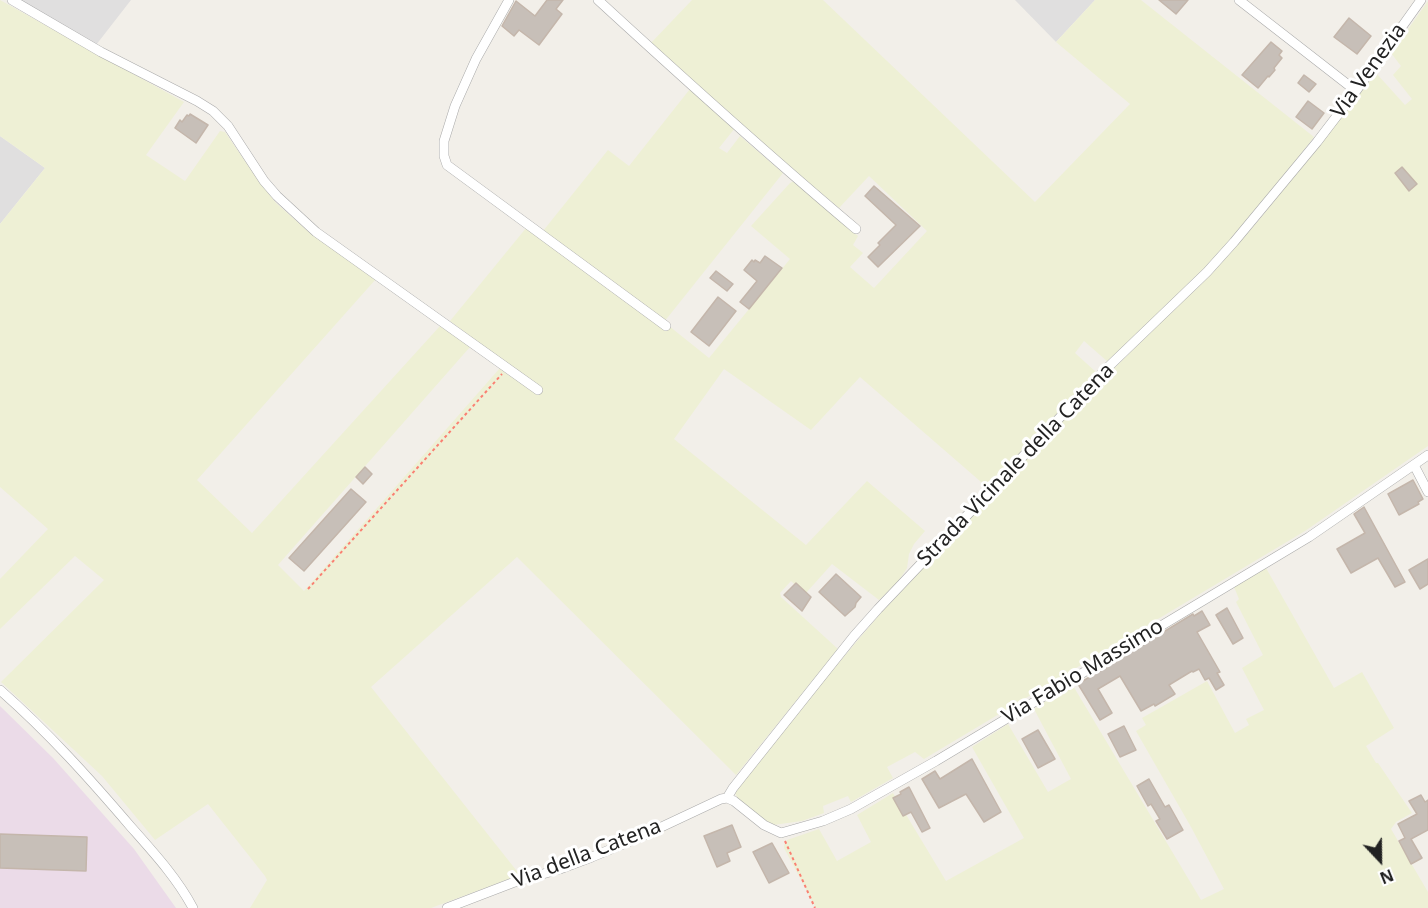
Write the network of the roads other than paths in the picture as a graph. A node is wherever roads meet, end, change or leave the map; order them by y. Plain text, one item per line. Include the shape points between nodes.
1 (12, 0) edge
2 (509, 0) edge
3 (598, 0) edge
4 (1239, 0) edge
5 (1421, 0) edge
6 (1356, 91) junction
7 (1317, 142) joint
8 (856, 229) dead end
9 (666, 326) dead end
10 (538, 390) dead end
11 (1428, 455) edge
12 (1414, 465) junction
13 (1428, 492) edge
14 (0, 690) edge
15 (727, 798) junction
16 (193, 908) edge
17 (447, 908) edge

1 - 10 street via 213,111 228,126 264,181 301,219
2 - 9 street via 455,106 444,141 447,165
3 - 8 street
4 - 6 street
5 - 6 street, Via Venezia
6 - 7 street, Via Venezia
7 - 15 street, Strada Vicinale della Catena via 1207,272 1106,370 872,615
11 - 12 street, Via Fabio Massimo
12 - 13 street
12 - 15 street, Via Fabio Massimo via 1309,537 851,809 781,833
14 - 16 street via 92,780 183,890
15 - 17 street, Via della Catena via 592,857

